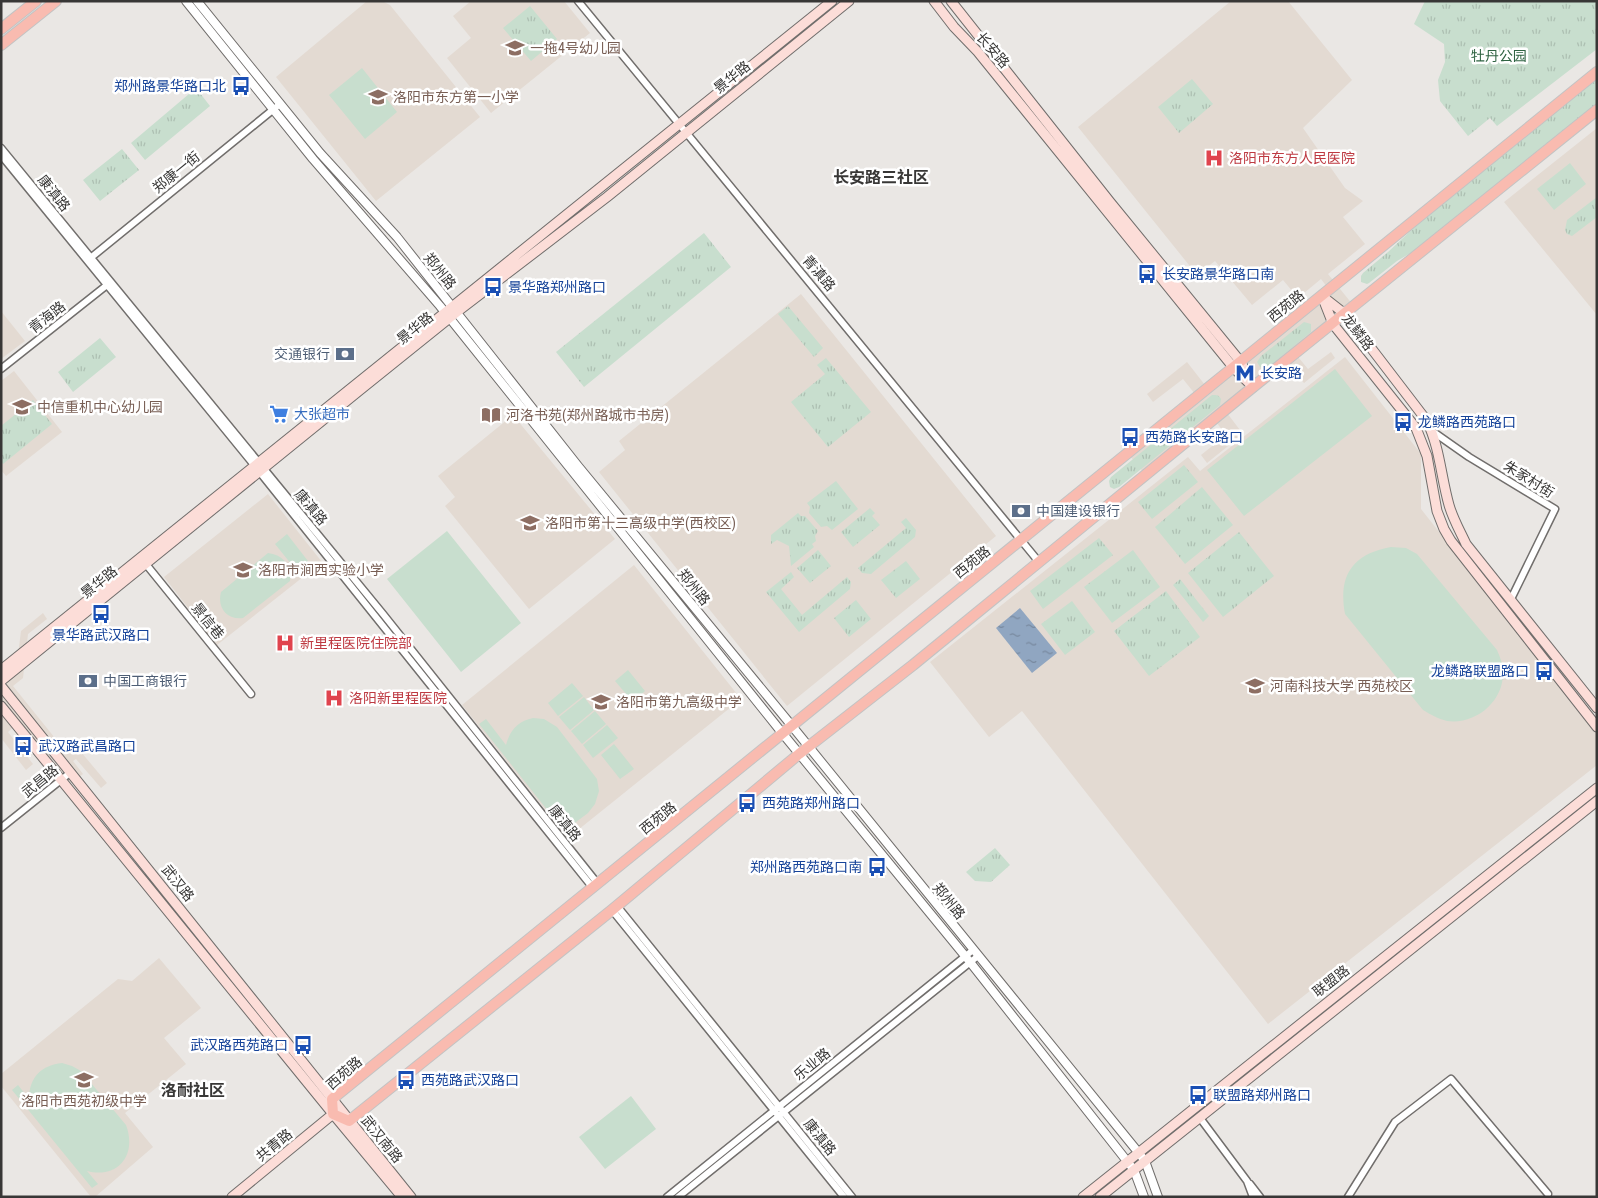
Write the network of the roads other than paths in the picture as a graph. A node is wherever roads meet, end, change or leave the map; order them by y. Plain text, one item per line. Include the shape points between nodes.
1 (36, 1) edge
2 (56, 1) edge
3 (186, 1) edge
4 (197, 1) edge
5 (578, 1) edge
6 (832, 1) edge
7 (849, 1) edge
8 (934, 1) edge
9 (951, 1) edge
10 (1, 29) edge
11 (1, 45) edge
12 (1597, 72) edge
13 (280, 104) junction
14 (273, 110) junction
15 (1597, 110) edge
16 (682, 129) junction
17 (1, 148) edge
18 (1, 155) edge
19 (89, 259) junction
20 (107, 285) junction
21 (1322, 296) junction
22 (451, 312) junction
23 (1346, 314) junction
24 (1333, 324) junction
25 (1236, 364) junction
26 (1, 369) edge
27 (1253, 387) junction
28 (1432, 431) junction
29 (258, 467) junction
30 (1022, 540) junction
31 (1039, 562) junction
32 (145, 563) junction
33 (1511, 599) junction
34 (1, 670) edge
35 (1, 681) edge
36 (1, 686) edge
37 (251, 694) dead end
38 (1, 706) edge
39 (1597, 708) edge
40 (792, 726) junction
41 (1597, 727) edge
42 (783, 734) junction
43 (809, 747) junction
44 (799, 754) junction
45 (71, 772) junction
46 (62, 780) junction
47 (1597, 788) edge
48 (1597, 801) edge
49 (1, 828) edge
50 (596, 886) junction
51 (615, 908) junction
52 (976, 953) junction
53 (967, 959) junction
54 (332, 1099) junction
55 (778, 1111) junction
56 (333, 1114) junction
57 (1200, 1118) junction
58 (349, 1121) junction
59 (1138, 1152) junction
60 (1127, 1161) junction
61 (1145, 1161) junction
62 (1134, 1170) junction
63 (1247, 1182) junction
64 (1548, 1194) dead end
65 (232, 1197) edge
66 (402, 1197) edge
67 (411, 1197) edge
68 (667, 1197) edge
69 (678, 1197) edge
70 (844, 1197) edge
71 (852, 1197) edge
72 (1083, 1197) edge
73 (1100, 1197) edge
74 (1144, 1197) edge
75 (1158, 1197) edge
76 (1253, 1197) edge
77 (1260, 1197) edge
78 (1348, 1197) edge

1 - 10 main road
2 - 11 main road
3 - 14 street, 郑州路
4 - 13 street, 郑州路
5 - 16 street, 青滇路
6 - 16 main road, 景华路
7 - 16 main road, 景华路
8 - 25 main road, 长安路
9 - 25 main road, 长安路
12 - 21 main road, 西苑路
13 - 14 street, 郑康一街
13 - 22 street, 郑州路 via 396,237
14 - 19 street, 郑康一街
14 - 22 street, 郑州路
15 - 23 main road
16 - 22 main road, 景华路
16 - 30 street, 青滇路
17 - 19 street, 康滇路
18 - 19 street, 康滇路
19 - 20 street, 康滇路
19 - 29 street, 康滇路
20 - 26 street, 青海路
20 - 29 street, 康滇路
21 - 23 main road, 龙鳞路
21 - 24 main road, 龙鳞路
21 - 25 main road, 西苑路
22 - 29 main road, 景华路
22 - 40 street, 郑州路
22 - 42 street, 郑州路
23 - 24 main road
23 - 28 main road, 龙鳞路
24 - 27 main road
24 - 41 main road, 龙鳞路 via 1416,428 1427,456 1438,511 1454,546
25 - 27 main road, 长安路
25 - 30 main road, 西苑路
27 - 31 main road
28 - 33 main road, 龙鳞路 via 1454,519 1466,544
28 - 33 street, 朱家村街 via 1555,509
29 - 32 main road, 景华路
29 - 34 main road, 景华路
29 - 50 street, 康滇路 via 383,614
30 - 31 street, 青滇路
30 - 40 main road, 西苑路
31 - 43 main road
32 - 35 main road, 景华路
32 - 37 street, 景信巷
33 - 39 main road, 龙鳞路
36 - 45 main road, 武汉路
38 - 46 main road, 武汉路
40 - 42 main road, 西苑路
40 - 43 street, 郑州路
42 - 44 street, 郑州路
42 - 50 main road, 西苑路
43 - 44 main road
43 - 52 street, 郑州路
44 - 51 main road
44 - 53 street, 郑州路
45 - 46 street, 武昌路
45 - 54 main road, 武汉路
46 - 49 street, 武昌路
46 - 56 main road, 武汉路
47 - 59 main road, 联盟路
48 - 57 main road, 联盟路
50 - 54 main road, 西苑路
51 - 55 street, 康滇路
51 - 58 main road
52 - 53 street, 乐业路
52 - 59 street, 郑州路
53 - 55 street, 乐业路
53 - 60 street, 郑州路
54 - 56 main road, 西苑路
54 - 58 main road, 武汉南路
55 - 68 street, 乐业路
55 - 69 street, 乐业路
55 - 70 street, 康滇路
55 - 71 street, 康滇路
56 - 58 main road
56 - 65 main road, 共青路
56 - 66 main road, 武汉南路
57 - 61 main road, 联盟路
57 - 63 street
58 - 67 main road, 武汉南路
59 - 60 main road, 联盟路
59 - 61 street, 郑州路
60 - 62 street, 郑州路
60 - 72 main road, 联盟路
61 - 62 main road, 联盟路
61 - 75 street, 郑州路
62 - 73 main road, 联盟路
62 - 74 street, 郑州路
63 - 76 street
63 - 77 street
64 - 78 street via 1452,1079 1395,1122

